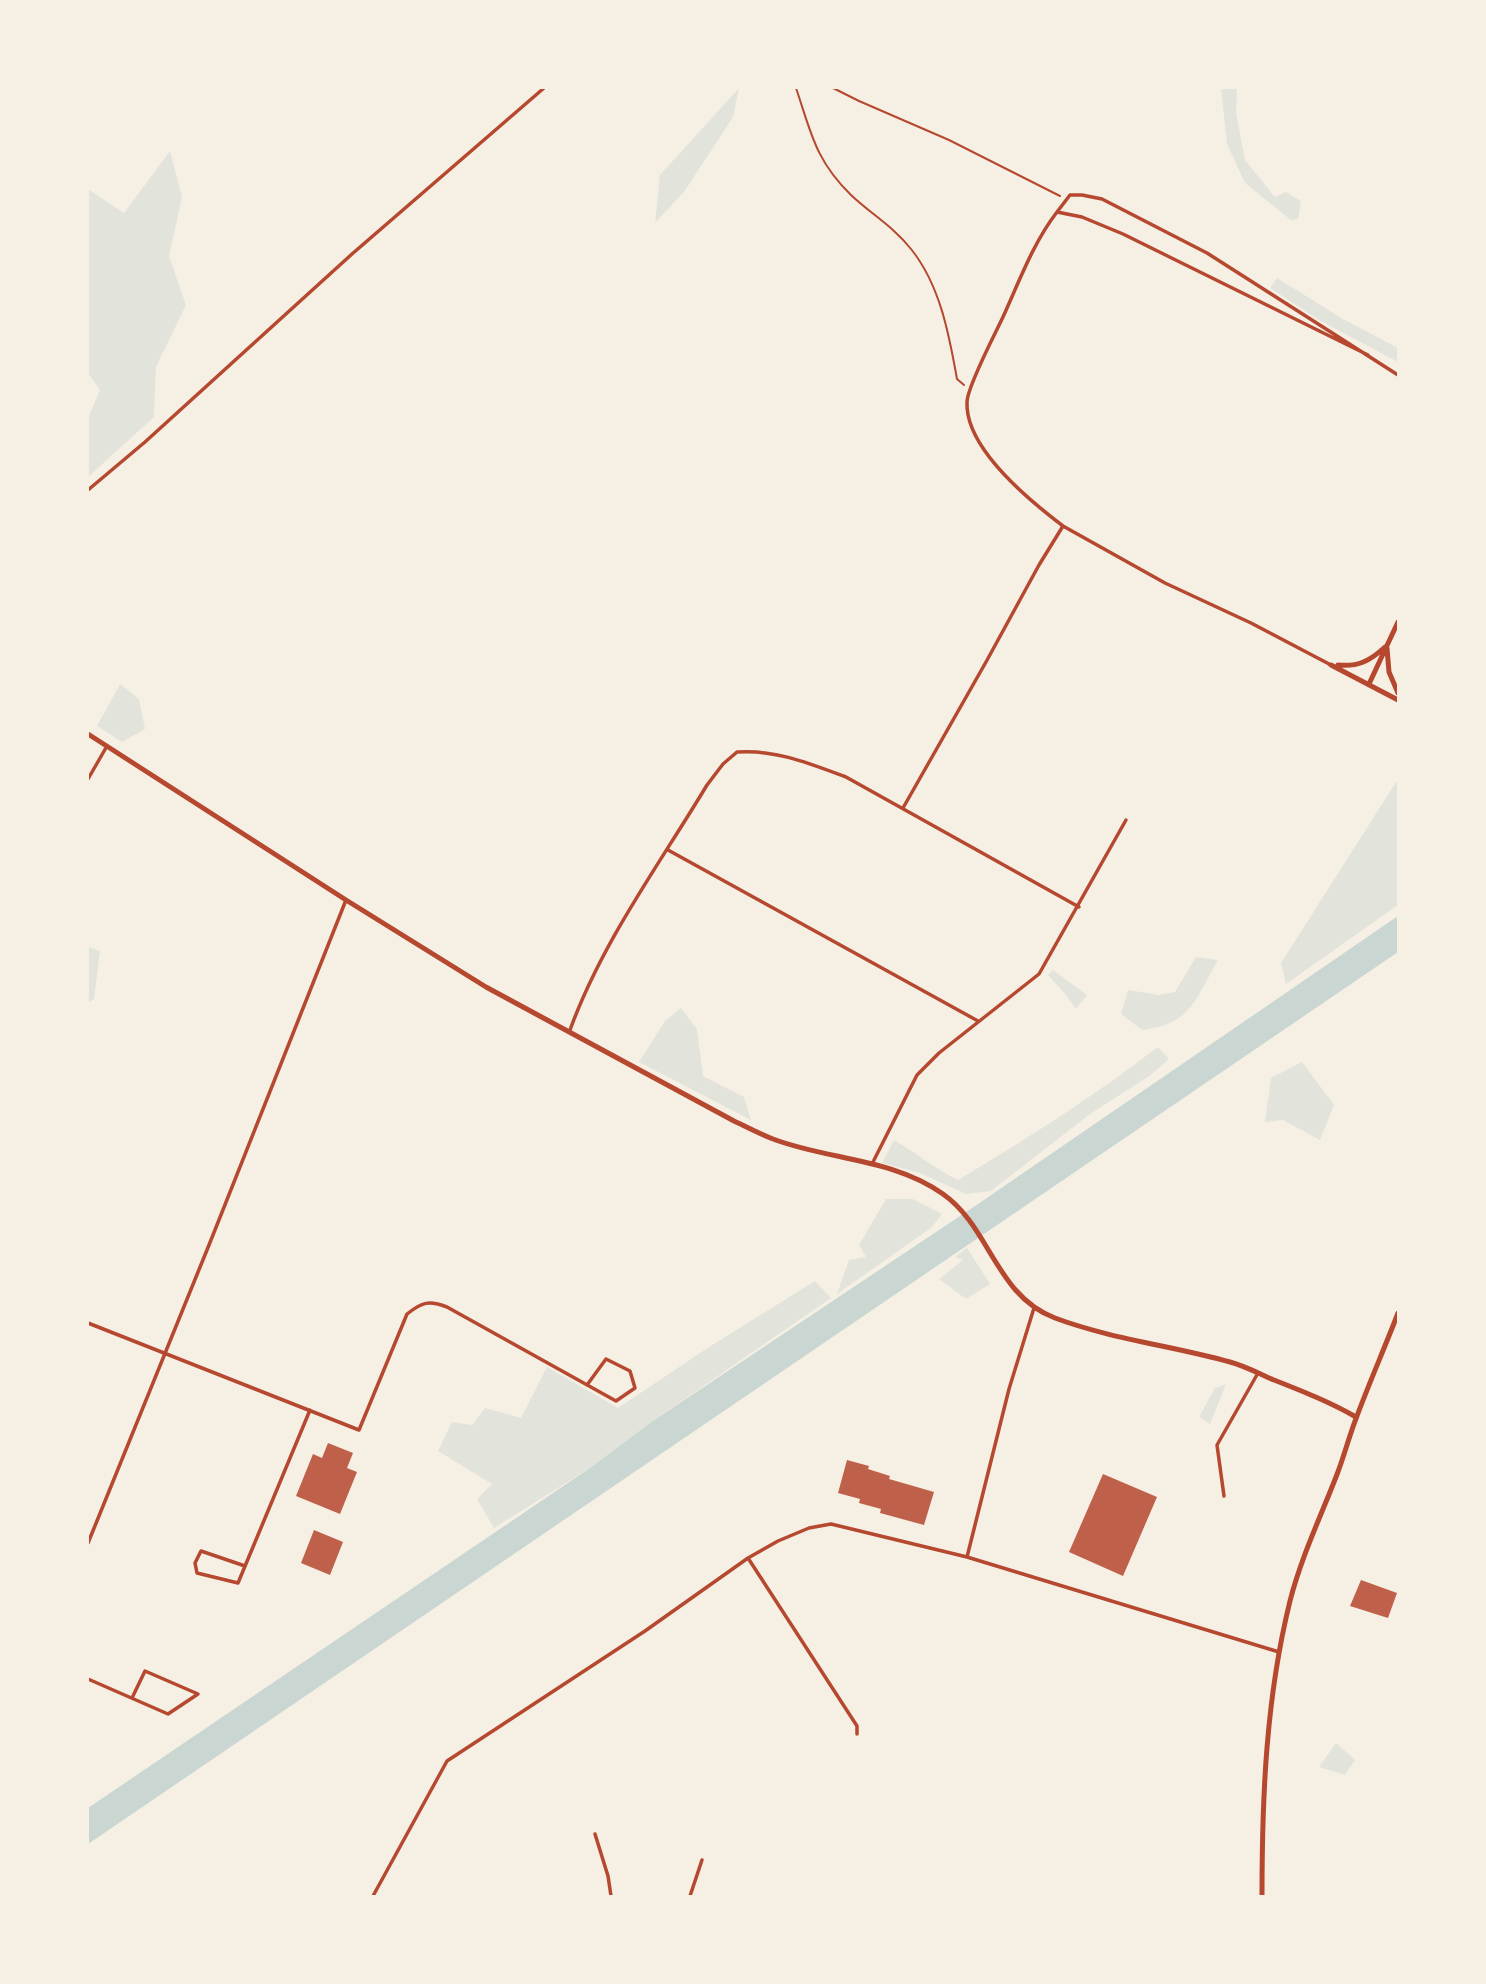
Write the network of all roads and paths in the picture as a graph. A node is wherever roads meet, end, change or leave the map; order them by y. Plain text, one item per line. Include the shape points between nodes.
1 (544, 88) edge
2 (796, 88) edge
3 (834, 88) edge
4 (1067, 200) junction
5 (1057, 212) junction
6 (1367, 355) junction
7 (1398, 375) edge
8 (970, 391) junction
9 (88, 490) edge
10 (1063, 526) junction
11 (1398, 622) edge
12 (1387, 645) junction
13 (1331, 664) junction
14 (1369, 684) junction
15 (1398, 693) edge
16 (1398, 700) edge
17 (88, 734) edge
18 (107, 746) junction
19 (88, 779) edge
20 (903, 808) junction
21 (1126, 821) dead end
22 (668, 850) junction
23 (346, 900) junction
24 (1079, 906) junction
25 (979, 1021) junction
26 (570, 1030) junction
27 (872, 1164) junction
28 (1034, 1308) junction
29 (1398, 1313) edge
30 (88, 1323) edge
31 (165, 1354) junction
32 (1258, 1373) junction
33 (587, 1385) junction
34 (310, 1410) junction
35 (1356, 1417) junction
36 (1224, 1496) dead end
37 (88, 1543) edge
38 (967, 1557) junction
39 (748, 1559) junction
40 (245, 1566) junction
41 (1279, 1652) junction
42 (88, 1679) edge
43 (132, 1698) junction
44 (857, 1734) dead end
45 (595, 1834) dead end
46 (702, 1860) dead end
47 (373, 1896) edge
48 (611, 1896) edge
49 (690, 1896) edge
50 (1262, 1896) edge

1 - 9 street
2 - 8 path via 822,161 913,251 944,318 957,379
3 - 4 path
4 - 5 street
4 - 6 street via 1070,195 1102,199 1195,247
5 - 6 street via 1123,234
5 - 8 street via 1023,272
6 - 7 street
8 - 10 street via 967,400 974,432 991,458 1013,485
10 - 13 street via 1165,583
10 - 20 street
11 - 12 street
12 - 13 street via 1352,667
12 - 14 street
12 - 15 street
13 - 14 street
14 - 16 street
17 - 18 street
18 - 19 street
18 - 23 street
20 - 22 street via 810,763 737,752 707,785
20 - 24 street
21 - 24 street
22 - 25 street
22 - 26 street via 615,933
23 - 26 street via 486,987
23 - 31 street
24 - 25 street via 1039,974
25 - 27 street via 917,1075
26 - 27 street via 774,1140
27 - 28 street via 910,1176 961,1210 1016,1292
28 - 32 street via 1055,1318
28 - 38 street
29 - 35 street
30 - 31 street
31 - 34 street
31 - 37 street
32 - 35 street
32 - 36 street via 1217,1445
33 - 33 street via 616,1401 635,1388 630,1371 606,1359
33 - 34 street via 431,1301 407,1314 359,1430
34 - 40 street
35 - 41 street via 1303,1555
38 - 39 street via 831,1524 778,1541
38 - 41 street
39 - 44 street via 857,1726
39 - 47 street via 447,1761
40 - 40 street via 238,1583 197,1573 195,1563 201,1550
41 - 50 street via 1268,1732
42 - 43 street
43 - 43 street via 168,1714 198,1694 145,1671
45 - 48 street
46 - 49 street

